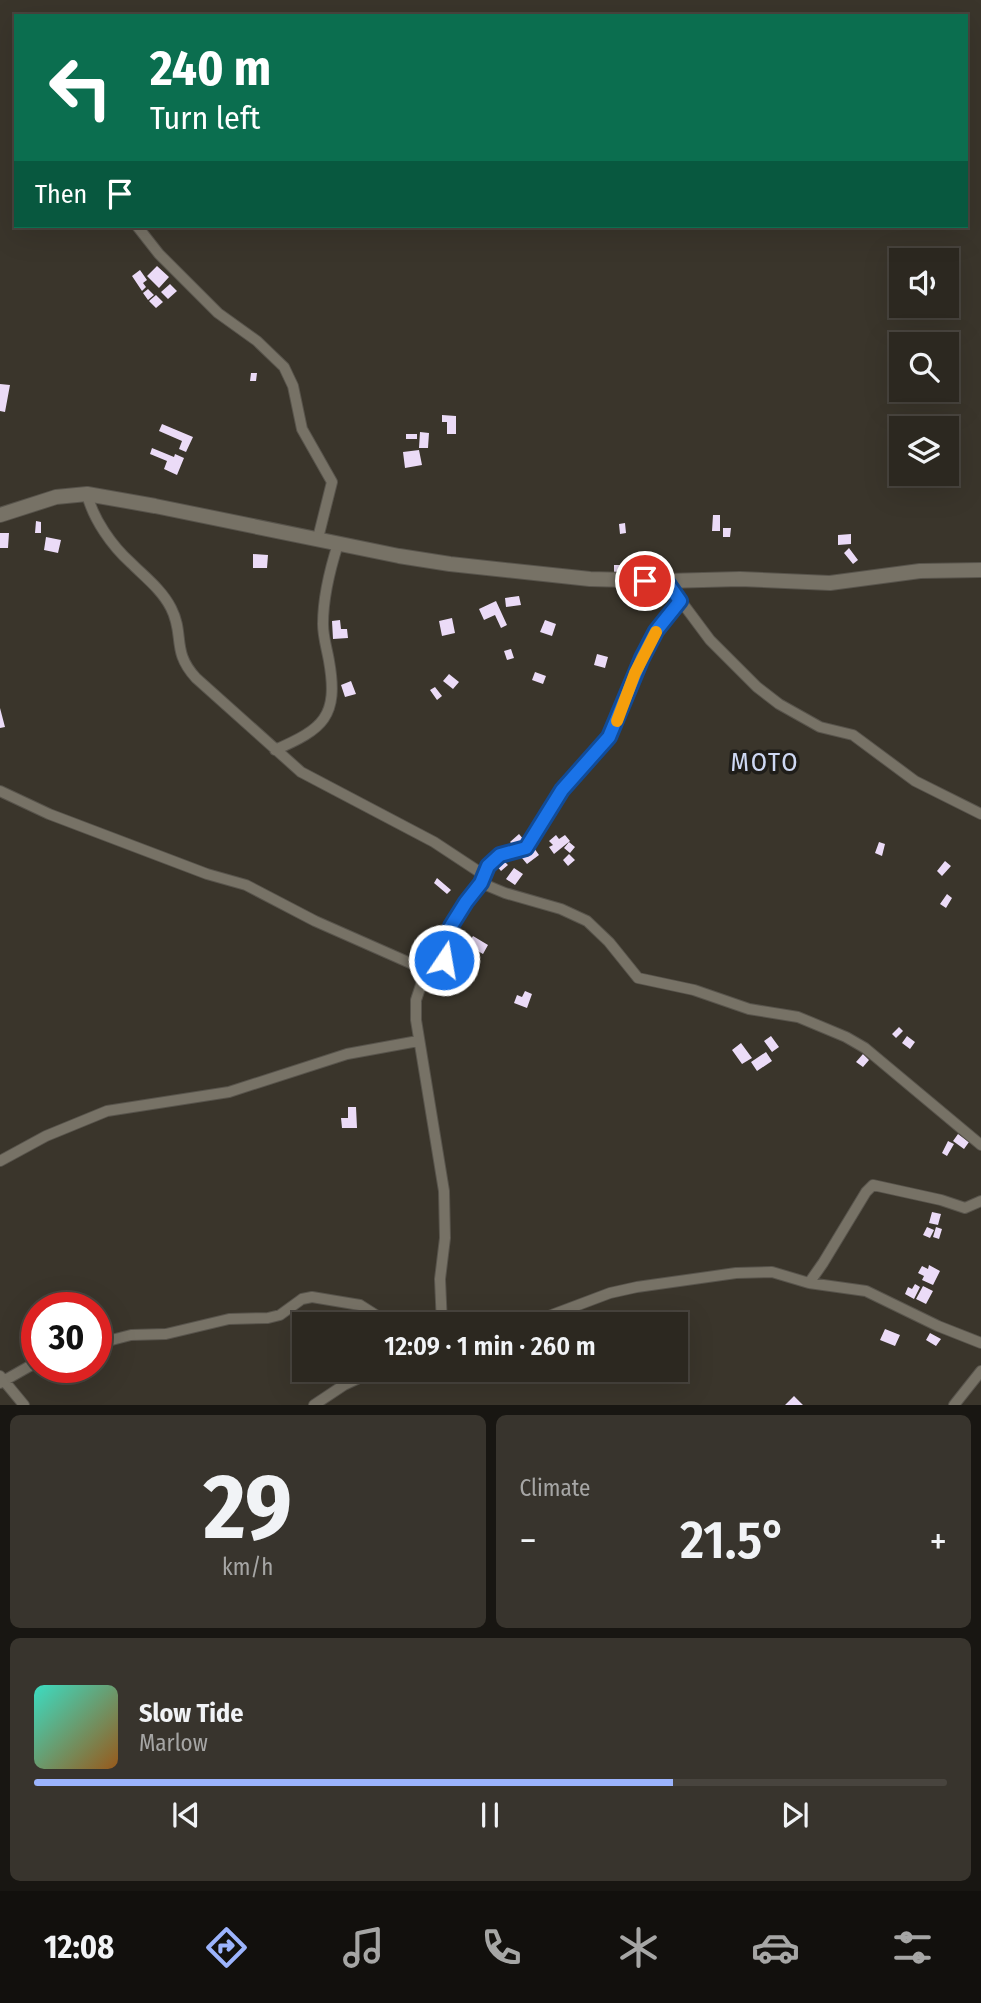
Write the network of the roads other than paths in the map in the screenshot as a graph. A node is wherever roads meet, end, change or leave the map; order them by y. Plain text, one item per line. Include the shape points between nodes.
1 (140, 228) edge
2 (87, 495) junction
3 (0, 515) edge
4 (318, 538) junction
5 (338, 544) junction
6 (981, 570) edge
7 (666, 581) junction
8 (680, 601) junction
9 (275, 750) junction
10 (0, 791) edge
11 (981, 814) edge
12 (483, 879) junction
13 (426, 970) junction
14 (418, 1041) junction
15 (981, 1145) edge
16 (0, 1161) edge
17 (981, 1201) edge
18 (808, 1283) junction
19 (371, 1312) edge
20 (441, 1312) edge
21 (559, 1312) edge
22 (112, 1340) edge
23 (981, 1343) edge
24 (21, 1370) edge
25 (981, 1371) edge
26 (1, 1379) edge
27 (350, 1382) edge
28 (24, 1405) edge
29 (314, 1405) edge
30 (954, 1405) edge

1 - 4 street via 218,313 257,341 289,375 302,429 332,482
2 - 3 street via 56,496
2 - 4 street
2 - 9 street via 105,531 172,609 186,667
4 - 5 street
5 - 7 street via 450,564 590,579
5 - 9 street via 323,621 331,705 311,732
6 - 7 street via 920,571 830,583
7 - 8 street
8 - 11 street via 710,640 779,704 820,727 853,735 915,781
8 - 12 street via 645,651 609,737 562,790 526,848 494,859
9 - 12 street via 301,772 433,842
10 - 13 street via 49,814 246,886
12 - 13 street via 451,926 440,968
12 - 15 street via 505,893 587,921 638,978 694,990 748,1009 797,1017 846,1037
13 - 14 street via 416,1000
14 - 16 street via 347,1054 229,1092 107,1111
14 - 20 street via 444,1191
17 - 18 street via 965,1208 873,1185
18 - 21 street via 755,1272 610,1293
18 - 23 street via 866,1291
19 - 22 street via 360,1305 312,1297 268,1318 229,1319 166,1334
24 - 26 street
25 - 30 street
26 - 28 street
27 - 29 street

